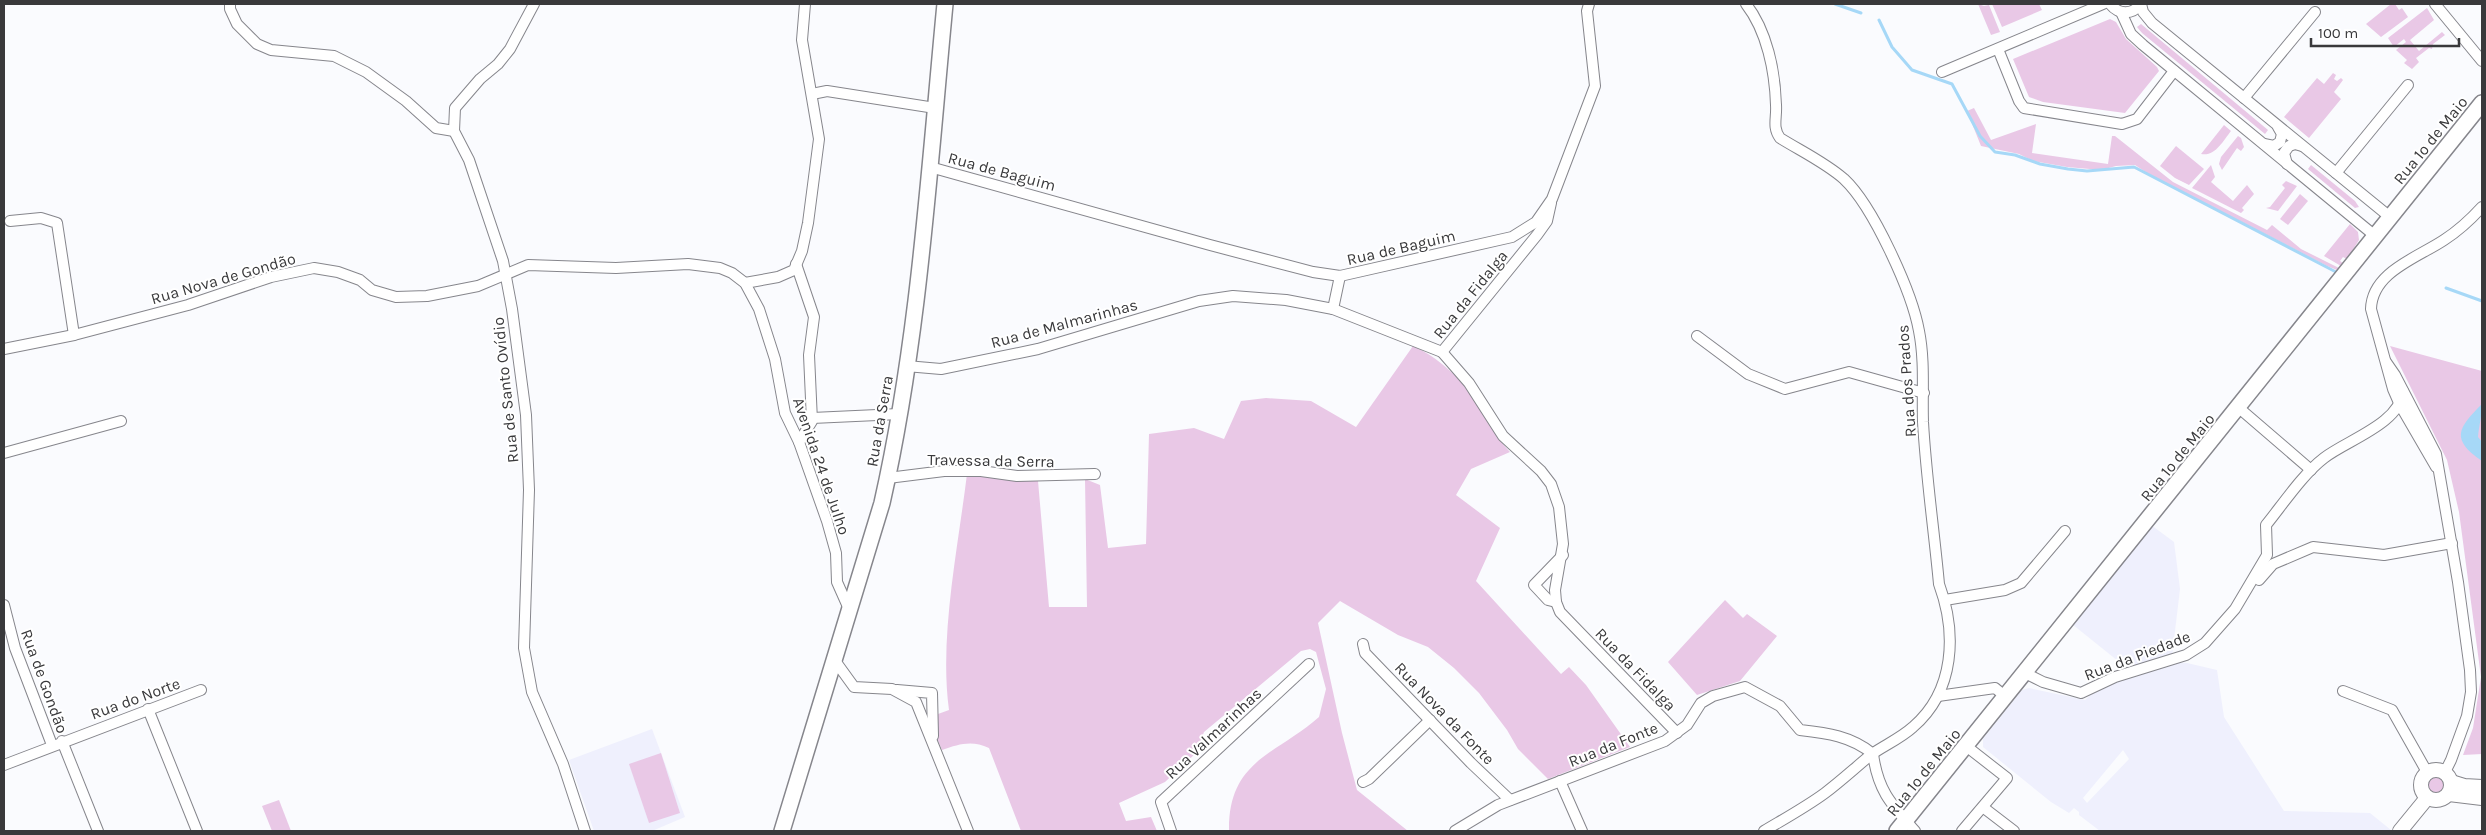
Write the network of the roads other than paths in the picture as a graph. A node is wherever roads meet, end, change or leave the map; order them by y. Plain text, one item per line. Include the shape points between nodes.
1 (230, 4) edge
2 (534, 4) edge
3 (805, 4) edge
4 (945, 4) edge
5 (1589, 4) edge
6 (1746, 4) edge
7 (2141, 4) edge
8 (2436, 4) edge
9 (2101, 5) edge
10 (2115, 8) edge
11 (2315, 12) dead end
12 (1998, 49) junction
13 (2481, 61) edge
14 (2174, 71) junction
15 (1942, 72) dead end
16 (2408, 85) dead end
17 (812, 94) junction
18 (2244, 98) junction
19 (2482, 103) edge
20 (935, 108) junction
21 (2276, 124) junction
22 (454, 131) junction
23 (2261, 142) junction
24 (2303, 147) junction
25 (2288, 164) junction
26 (930, 168) junction
27 (2336, 173) junction
28 (1552, 199) junction
29 (2482, 207) edge
30 (2390, 217) junction
31 (10, 221) dead end
32 (2374, 235) junction
33 (796, 264) junction
34 (506, 274) junction
35 (1340, 276) junction
36 (745, 283) junction
37 (1333, 308) junction
38 (74, 335) junction
39 (1697, 336) dead end
40 (4, 349) edge
41 (1442, 352) junction
42 (2386, 362) junction
43 (906, 366) junction
44 (2403, 391) junction
45 (1924, 393) junction
46 (2400, 405) junction
47 (2238, 408) junction
48 (899, 414) junction
49 (812, 418) junction
50 (121, 421) dead end
51 (798, 442) junction
52 (4, 453) edge
53 (2311, 470) junction
54 (2440, 472) junction
55 (1095, 474) dead end
56 (888, 478) junction
57 (2064, 531) dead end
58 (2452, 543) junction
59 (2297, 553) junction
60 (1563, 555) junction
61 (2268, 555) junction
62 (1945, 600) junction
63 (2242, 600) junction
64 (1556, 602) junction
65 (4, 605) edge
66 (849, 608) junction
67 (1363, 644) dead end
68 (834, 658) junction
69 (1309, 664) dead end
70 (2025, 673) junction
71 (892, 689) junction
72 (201, 690) dead end
73 (2343, 691) dead end
74 (1938, 696) junction
75 (2006, 697) junction
76 (148, 709) junction
77 (1430, 720) junction
78 (1677, 733) junction
79 (934, 742) junction
80 (57, 743) junction
81 (1966, 746) junction
82 (1873, 754) junction
83 (4, 765) edge
84 (2427, 772) junction
85 (1560, 781) junction
86 (1363, 782) dead end
87 (2448, 783) junction
88 (2482, 787) edge
89 (2427, 798) junction
90 (2482, 798) edge
91 (1510, 800) junction
92 (1984, 808) junction
93 (1906, 828) edge
94 (98, 831) edge
95 (197, 831) edge
96 (585, 831) edge
97 (782, 831) edge
98 (968, 831) edge
99 (1171, 831) edge
100 (1455, 831) edge
101 (1582, 831) edge
102 (1764, 831) edge
103 (1962, 831) edge
104 (2014, 831) edge
105 (2400, 831) edge

1 - 22 street via 237,24 257,44 271,50 334,56 366,72 436,128
2 - 22 street via 498,64 480,78 454,108
3 - 17 street via 802,40
4 - 20 main road, Rua da Serra
5 - 28 street, Rua de Baguim via 1587,11 1595,86
6 - 45 street, Rua dos Prados via 1756,16 1771,64 1776,106 1775,132 1844,179 1861,199 1881,234 1913,306 1920,332
7 - 10 street via 2133,11
7 - 18 street via 2149,20
8 - 13 street
9 - 10 street
9 - 12 street
10 - 14 street via 2131,34
11 - 18 street
12 - 14 street via 2024,108 2122,124 2137,119
12 - 15 street
14 - 23 street
16 - 27 street
17 - 20 street via 827,91
17 - 33 street via 819,140 808,223
18 - 21 street
19 - 30 main road, Rua 1º de Maio
20 - 26 main road, Rua da Serra
21 - 23 street via 2282,134 2280,142 2271,146
21 - 24 street
22 - 34 street, Rua de Santo Ovídio via 469,160
23 - 25 street
24 - 25 street via 2295,144 2287,148 2284,157
24 - 27 street
25 - 32 street
26 - 35 street, Rua de Baguim via 1210,245
26 - 43 main road, Rua da Serra
27 - 30 street
28 - 35 street, Rua de Baguim via 1536,222 1512,237
28 - 41 street, Rua da Fidalga via 1548,221
29 - 42 street via 2458,230 2393,271 2376,288 2371,310
30 - 32 main road, Rua 1º de Maio
31 - 38 street via 41,218 56,223
32 - 47 main road, Rua 1º de Maio
33 - 36 street via 794,270 778,277
33 - 49 street via 814,317 809,355
34 - 36 street via 528,265 616,268 705,265 732,273
34 - 38 street, Rua Nova de Gondão via 469,287 427,296 396,297 372,290 360,280 338,272 314,268
34 - 96 street, Rua de Santo Ovídio via 527,432 529,490 524,648 532,692 563,764
35 - 37 street
36 - 51 street, Avenida 24 de Julho via 759,308 785,413
37 - 41 street, Rua de Malmarinhas
37 - 43 street, Rua de Malmarinhas via 1233,296 1199,301 1038,349 941,369
38 - 40 street, Rua Nova de Gondão
39 - 45 street via 1748,374 1785,389 1849,372
41 - 60 street, Rua da Fidalga via 1470,383 1503,436 1552,484 1559,507
42 - 44 street
42 - 46 street
43 - 48 main road, Rua da Serra
44 - 46 street
44 - 54 street via 2436,454
45 - 62 street, Rua dos Prados via 1923,421 1938,574
46 - 53 street via 2370,431 2324,458
46 - 54 street
47 - 53 street
47 - 70 main road, Rua 1º de Maio
48 - 49 street
48 - 56 main road, Rua da Serra
49 - 51 street
50 - 52 street
51 - 66 street, Avenida 24 de Julho via 827,521 836,552 837,582
53 - 61 street via 2266,525
54 - 58 street
55 - 56 street, Travessa da Serra via 1017,476 981,471 944,471
56 - 66 main road, Rua da Serra
57 - 62 street via 2021,583 2005,590
58 - 59 street via 2384,555 2313,547
58 - 87 street via 2470,670 2470,692 2467,716
59 - 61 street via 2271,558
59 - 63 street via 2266,569
60 - 64 street, Rua da Fidalga via 1555,590
60 - 64 street, Rua da Fidalga via 1534,585 1548,600
61 - 63 street
62 - 74 street, Rua dos Prados via 1951,648
63 - 70 street, Rua da Piedade via 2205,643 2186,655 2115,677 2081,693
64 - 78 street, Rua da Fidalga via 1560,612
65 - 80 street, Rua de Gondão via 15,648
66 - 68 main road, Rua da Serra
67 - 77 street, Rua Nova da Fonte via 1365,653
68 - 71 street via 854,686
68 - 97 main road, Rua da Serra
69 - 99 street, Rua Valmarinhas via 1161,802
70 - 75 main road, Rua 1º de Maio
71 - 79 street via 916,702
71 - 79 street via 932,693
72 - 76 street, Rua do Norte
73 - 84 street via 2392,710
74 - 75 street via 1995,688
74 - 82 street, Rua dos Prados via 1914,727
75 - 81 main road, Rua 1º de Maio
76 - 80 street, Rua do Norte
76 - 95 street
77 - 86 street
77 - 91 street, Rua Nova da Fonte
78 - 82 street, Rua da Fonte via 1687,725 1701,703 1744,687 1780,706 1800,730 1839,736 1864,746
78 - 85 street, Rua da Fonte via 1665,741
79 - 98 street
80 - 83 street, Rua de Gondão
80 - 94 street
81 - 92 street via 2008,778
81 - 93 main road, Rua 1º de Maio
82 - 93 street via 1875,770 1886,798
82 - 102 street, Rua dos Prados via 1824,793
84 - 87 street via 2433,770
84 - 89 street via 2420,782
85 - 91 street, Rua da Fonte
85 - 101 street
87 - 88 street
87 - 89 street via 2439,800
87 - 90 street
89 - 105 street
91 - 100 street, Rua da Fonte via 1480,814
92 - 103 street
92 - 104 street

